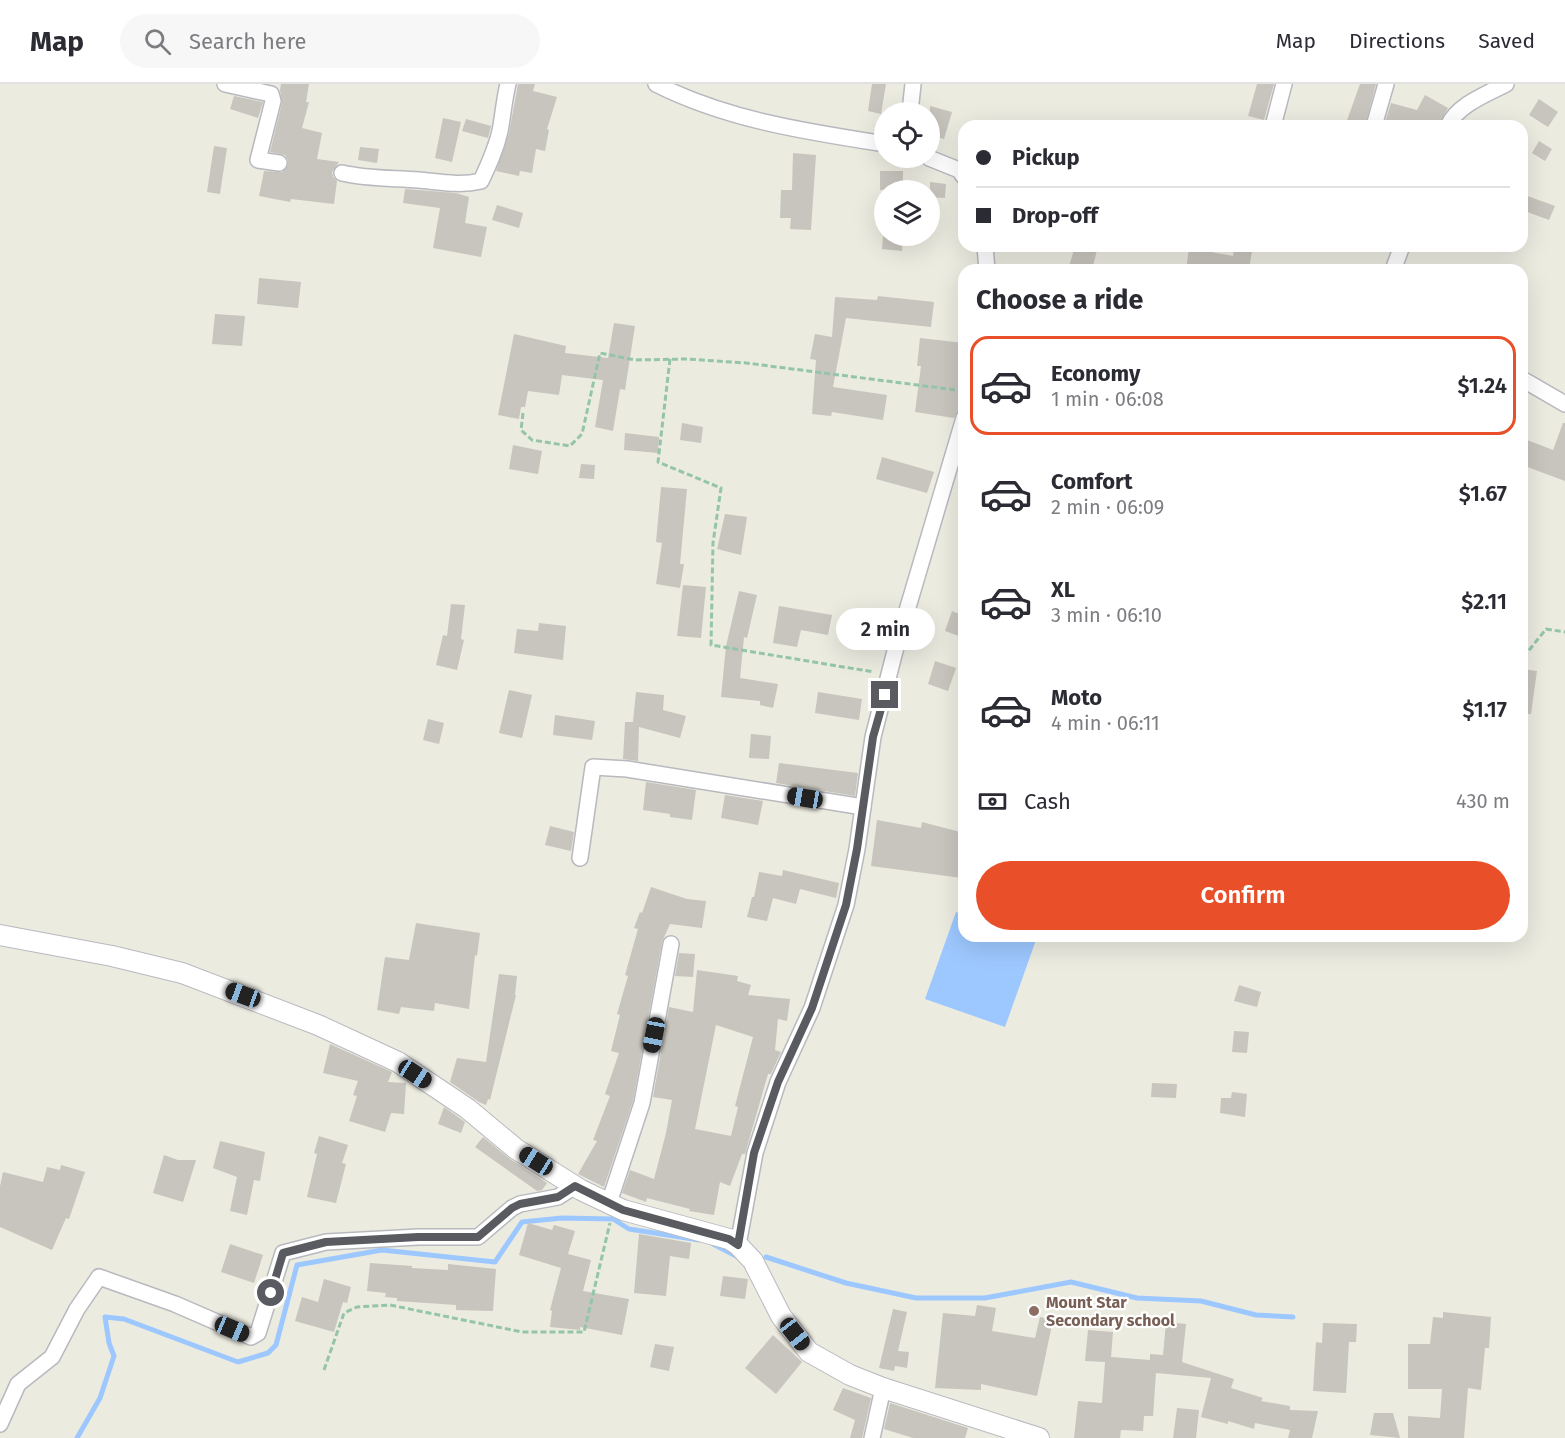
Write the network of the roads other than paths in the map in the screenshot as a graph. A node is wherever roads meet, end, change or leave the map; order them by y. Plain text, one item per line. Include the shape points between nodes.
1 (225, 84) edge
2 (508, 84) edge
3 (656, 84) edge
4 (914, 84) edge
5 (1284, 84) edge
6 (1386, 84) edge
7 (1506, 84) edge
8 (911, 102) edge
9 (1275, 120) edge
10 (1376, 120) edge
11 (1451, 120) edge
12 (874, 142) edge
13 (940, 162) edge
14 (279, 163) dead end
15 (958, 170) edge
16 (342, 173) dead end
17 (1528, 382) edge
18 (1565, 404) edge
19 (958, 438) edge
20 (863, 807) junction
21 (580, 858) dead end
22 (0, 934) edge
23 (671, 944) dead end
24 (575, 1186) junction
25 (609, 1203) junction
26 (738, 1245) junction
27 (883, 1388) junction
28 (0, 1424) edge
29 (872, 1438) edge
30 (1039, 1438) edge

1 - 14 street via 271,94 273,101 258,160
2 - 16 street via 493,157 481,180 443,184
3 - 12 street via 722,111
4 - 8 street
5 - 9 street
6 - 10 street
7 - 11 street via 1469,103
13 - 15 street
17 - 18 street
19 - 20 street via 895,651 873,737
20 - 21 street via 627,769 593,767
20 - 26 street via 846,905 812,1008 778,1082 754,1153
22 - 24 street via 182,974 318,1025 398,1062 468,1109 516,1149
23 - 25 street via 642,1103
24 - 25 street
24 - 28 street via 558,1197 512,1208 478,1237 326,1242 283,1253 258,1333 251,1337 99,1277 52,1357 18,1384
25 - 26 street
26 - 27 street via 753,1261 781,1316 809,1352
27 - 29 street
27 - 30 street

